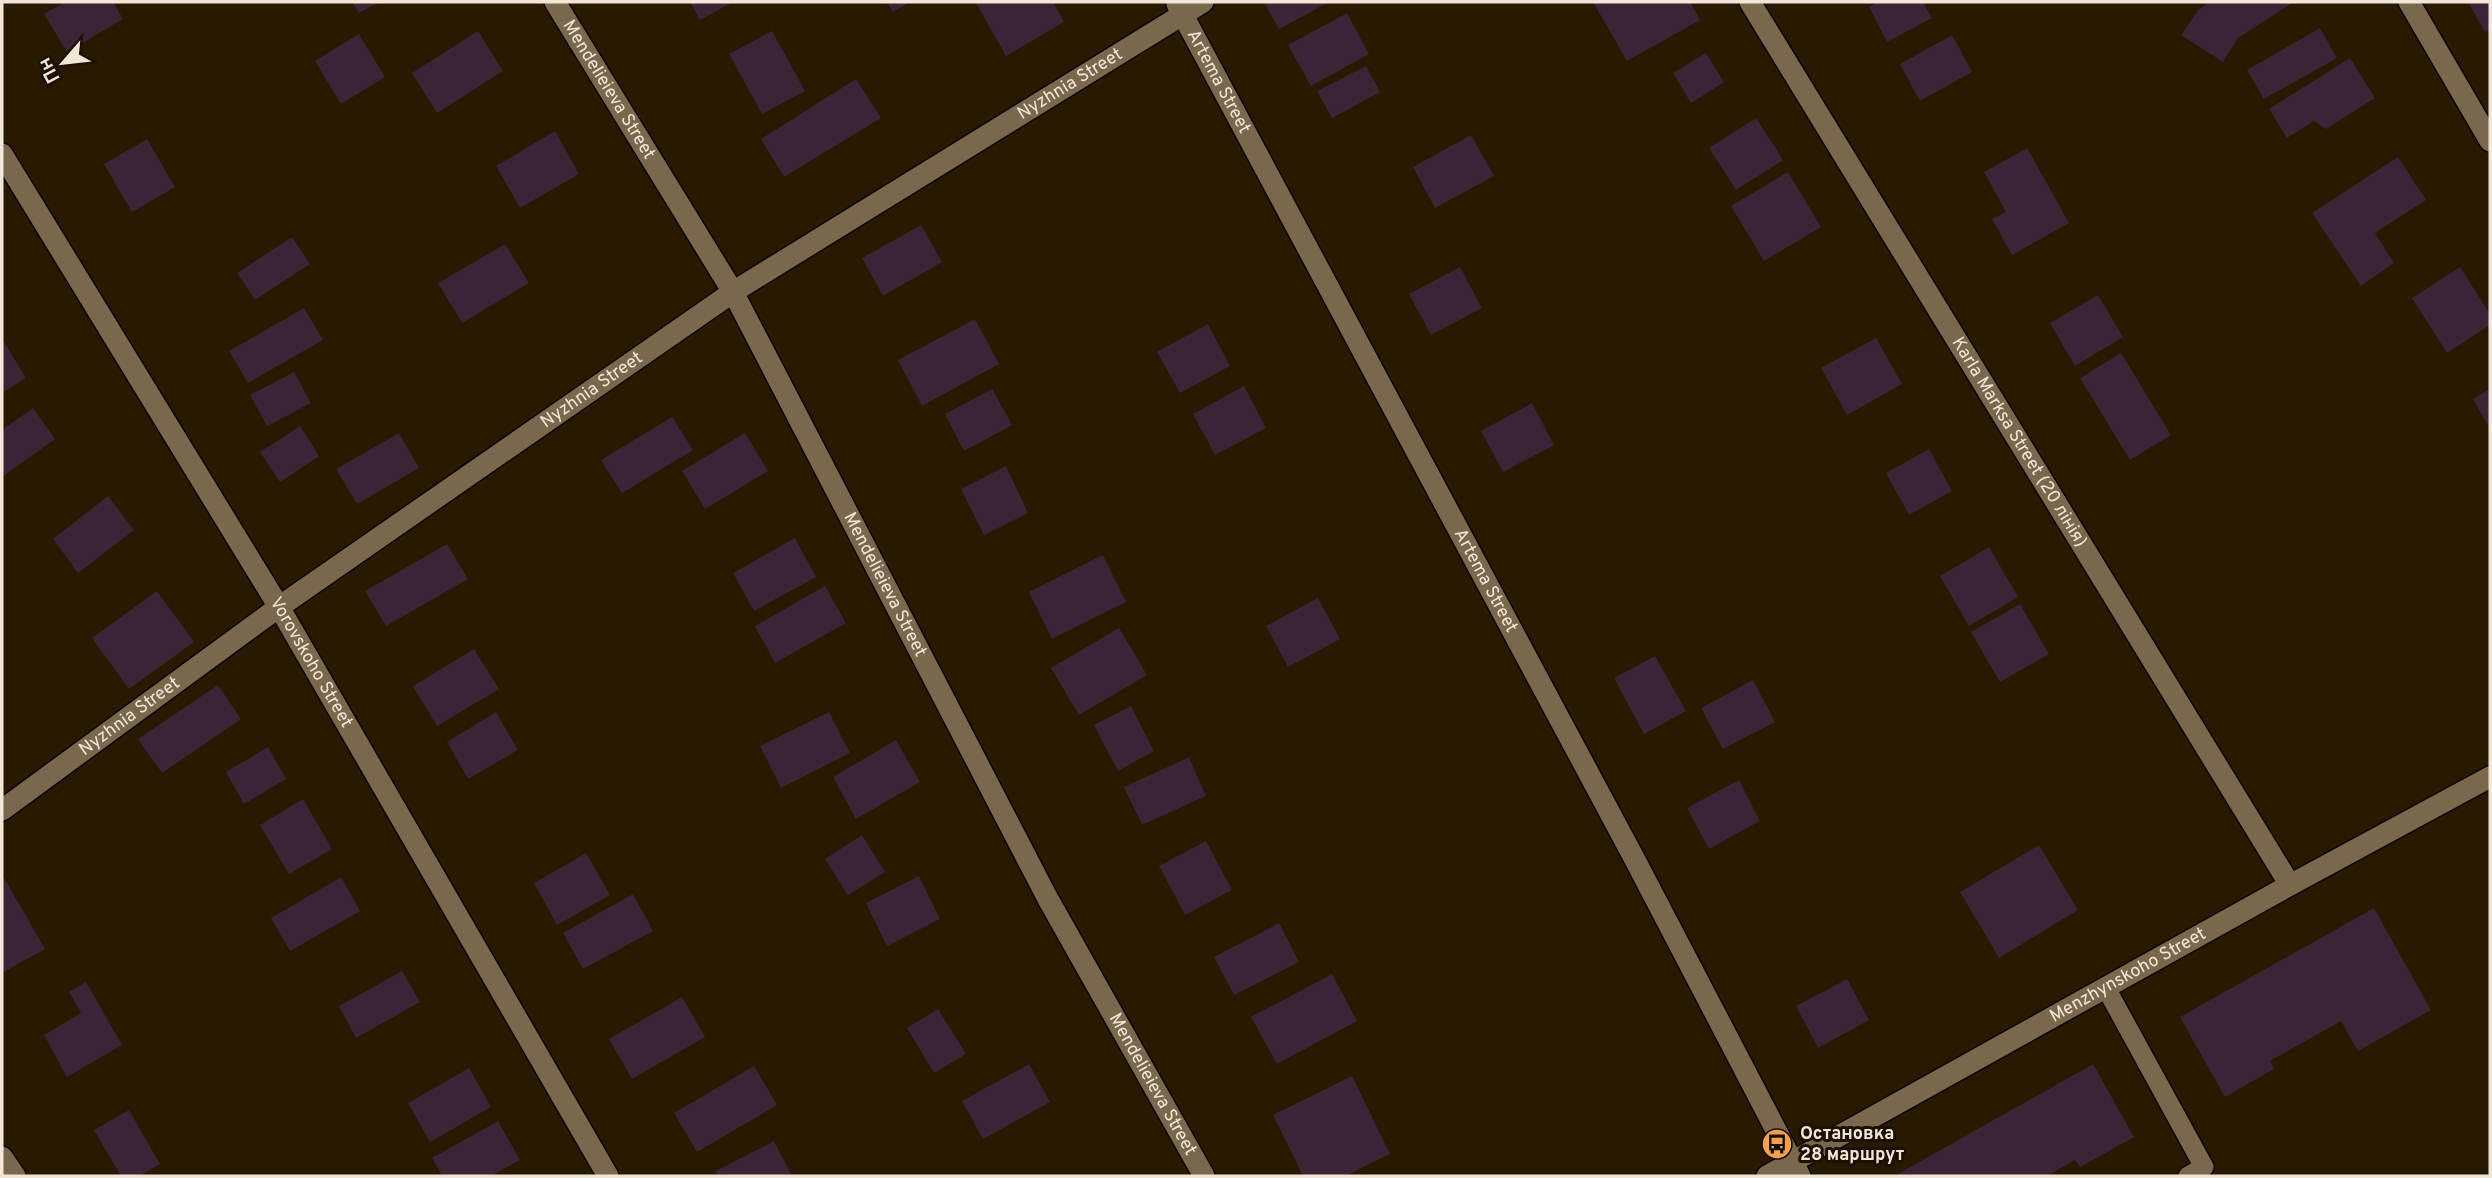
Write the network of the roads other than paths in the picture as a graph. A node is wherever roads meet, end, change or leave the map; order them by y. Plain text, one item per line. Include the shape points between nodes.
1 (555, 2) edge
2 (1203, 2) edge
3 (1750, 2) edge
4 (2409, 2) edge
5 (1179, 8) edge
6 (2490, 141) edge
7 (2, 154) edge
8 (733, 292) junction
9 (279, 607) junction
10 (2490, 777) edge
11 (2, 810) edge
12 (2290, 885) junction
13 (2106, 988) junction
14 (2, 1157) edge
15 (1796, 1169) edge
16 (15, 1176) edge
17 (608, 1176) edge
18 (1204, 1176) edge
19 (1767, 1176) edge
20 (2188, 1176) edge

1 - 8 street, Mendelieieva Street
2 - 5 street, Nyzhnia Street
3 - 12 street, Karla Marksa Street (20 лiнiя)
4 - 6 street
5 - 8 street, Nyzhnia Street
5 - 15 street, Artema Street
7 - 9 street, Vorovskoho Street
8 - 9 street, Nyzhnia Street
8 - 18 street, Mendelieieva Street via 1048,900
9 - 11 street, Nyzhnia Street
9 - 17 street, Vorovskoho Street
10 - 12 street, Menzhynskoho Street
12 - 13 street, Menzhynskoho Street
13 - 15 street, Menzhynskoho Street
13 - 20 lane via 2204,1167
14 - 16 street
15 - 19 street, Menzhynskoho Street

